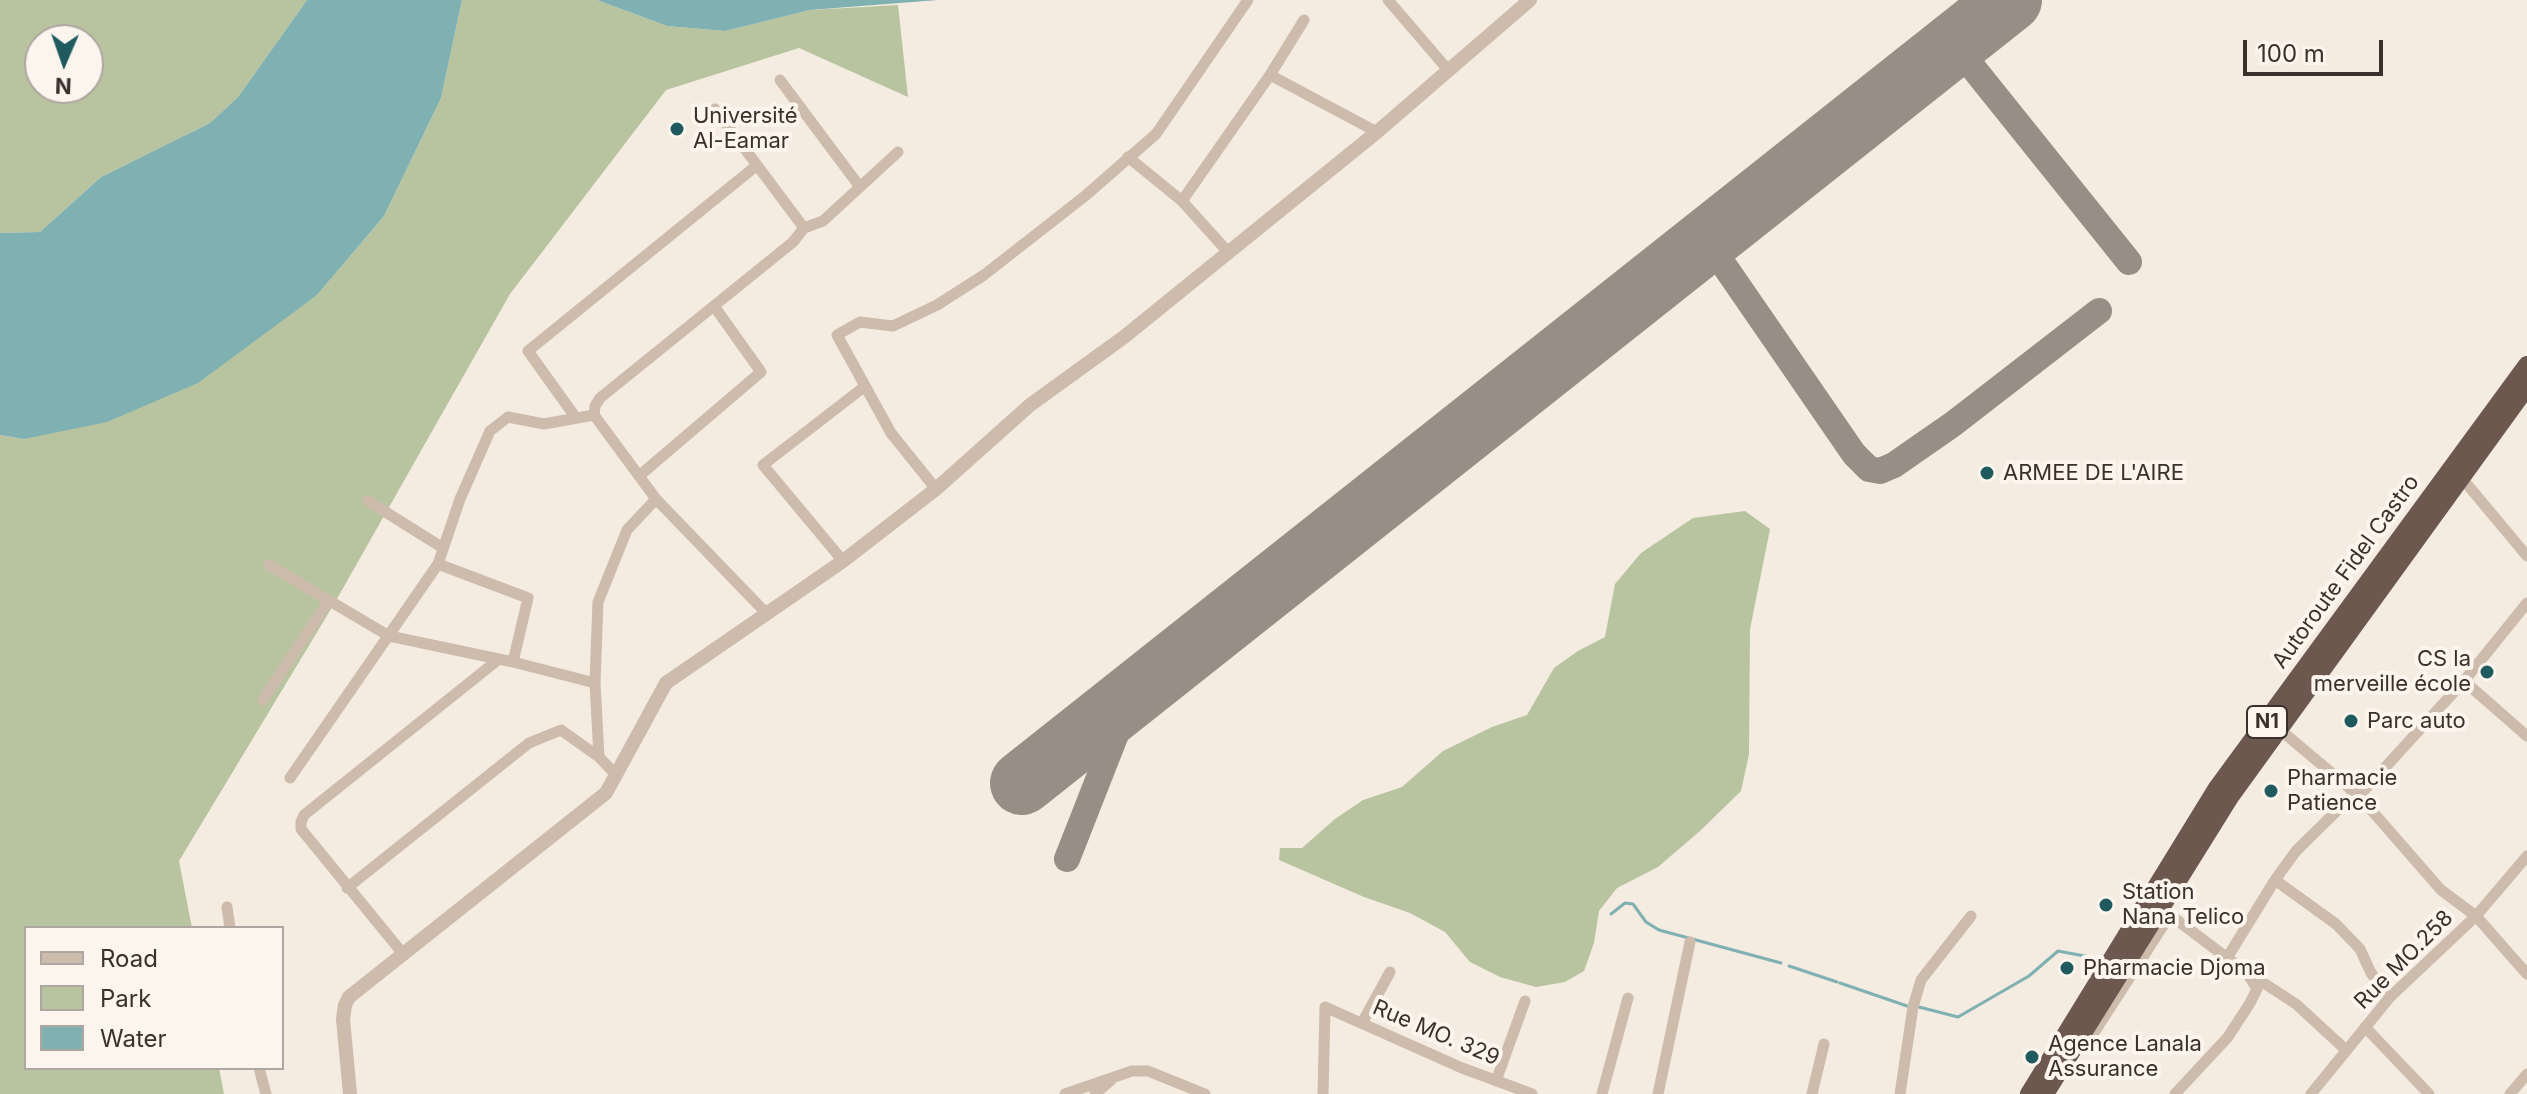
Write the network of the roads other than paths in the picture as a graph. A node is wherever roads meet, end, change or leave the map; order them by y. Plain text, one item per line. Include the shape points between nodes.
1 (1248, 0) edge
2 (1388, 0) edge
3 (1530, 0) edge
4 (1304, 20) dead end
5 (1449, 71) junction
6 (1270, 75) junction
7 (780, 80) dead end
8 (715, 109) dead end
9 (1377, 132) junction
10 (898, 152) dead end
11 (1128, 157) junction
12 (756, 166) junction
13 (860, 187) junction
14 (1182, 201) junction
15 (804, 228) junction
16 (1228, 252) junction
17 (714, 306) junction
18 (2527, 365) edge
19 (864, 387) junction
20 (2527, 387) edge
21 (594, 415) junction
22 (576, 418) junction
23 (639, 476) junction
24 (2461, 477) junction
25 (936, 489) junction
26 (656, 499) junction
27 (368, 501) dead end
28 (443, 548) junction
29 (2527, 556) edge
30 (843, 561) junction
31 (438, 564) junction
32 (269, 565) dead end
33 (329, 600) junction
34 (2527, 603) edge
35 (767, 614) junction
36 (389, 636) junction
37 (499, 659) junction
38 (513, 662) junction
39 (2464, 681) junction
40 (595, 683) junction
41 (263, 700) dead end
42 (2278, 728) junction
43 (2527, 736) edge
44 (599, 757) junction
45 (617, 776) junction
46 (290, 778) dead end
47 (2357, 794) junction
48 (2527, 856) edge
49 (2275, 880) junction
50 (347, 888) junction
51 (227, 907) dead end
52 (2166, 912) junction
53 (1971, 916) dead end
54 (2476, 916) junction
55 (230, 926) edge
56 (1690, 942) dead end
57 (404, 955) junction
58 (2227, 958) junction
59 (1390, 972) dead end
60 (2247, 972) junction
61 (2527, 974) edge
62 (2390, 997) junction
63 (1628, 998) dead end
64 (1525, 1001) dead end
65 (1362, 1023) junction
66 (2365, 1027) junction
67 (1824, 1044) dead end
68 (2086, 1045) dead end
69 (2346, 1050) junction
70 (260, 1070) edge
71 (2527, 1074) edge
72 (1118, 1075) junction
73 (1496, 1081) junction
74 (266, 1094) edge
75 (350, 1094) edge
76 (1065, 1094) edge
77 (1095, 1094) edge
78 (1205, 1094) edge
79 (1323, 1094) edge
80 (1532, 1094) edge
81 (1602, 1094) edge
82 (1658, 1094) edge
83 (1812, 1094) edge
84 (1900, 1094) edge
85 (2029, 1094) edge
86 (2045, 1094) edge
87 (2175, 1094) edge
88 (2311, 1094) edge
89 (2429, 1094) edge
90 (2510, 1094) edge

1 - 11 street via 1156,134
2 - 5 street
3 - 5 street
4 - 6 street
5 - 9 street
6 - 9 street
6 - 14 street
7 - 13 street
8 - 12 street
9 - 16 street
10 - 13 street
11 - 14 street
11 - 19 street via 1007,258 937,305 893,326 860,322 837,335
12 - 15 street
12 - 22 street via 528,351
13 - 15 street via 823,221
14 - 16 street
15 - 17 street
16 - 25 street via 1030,405
17 - 21 street via 600,398
17 - 23 street via 761,372
18 - 85 highway, Autoroute Fidel Castro / N1 via 2217,788
19 - 25 street via 891,433
19 - 30 street via 763,465
20 - 24 highway, Autoroute Fidel Castro / N1
21 - 22 street
21 - 23 street
22 - 28 street via 544,424 508,417 490,431
23 - 26 street
24 - 29 street
24 - 42 highway, Autoroute Fidel Castro / N1
25 - 30 street
26 - 35 street
26 - 40 street via 627,530 598,602
27 - 28 street
28 - 31 street
30 - 35 street
31 - 36 street
31 - 38 street via 528,598
32 - 33 street
33 - 36 street
33 - 41 street
34 - 39 street
35 - 45 street via 666,683
36 - 37 street
36 - 46 street
37 - 38 street
37 - 50 street via 304,815 301,829
38 - 40 street
39 - 43 street
39 - 47 street
40 - 44 street
42 - 47 street
42 - 52 highway, Autoroute Fidel Castro / N1 via 2208,830
44 - 45 street
44 - 50 street via 561,730 529,743
45 - 57 street via 606,793
47 - 49 street via 2296,851
47 - 54 street via 2441,890
48 - 54 street, Rue MO.258
49 - 58 street
49 - 62 street via 2336,924 2360,949
50 - 57 street
51 - 55 street
52 - 58 street
52 - 68 street
52 - 86 highway, Autoroute Fidel Castro / N1
53 - 84 street via 1921,980
54 - 61 street
54 - 62 street, Rue MO.258
56 - 82 street
57 - 75 street via 345,1005
58 - 60 street
59 - 65 street
60 - 69 street via 2296,1004
60 - 87 street via 2257,989 2250,1003 2228,1037
62 - 66 street, Rue MO.258
63 - 81 street
64 - 73 street
65 - 73 street, Rue MO. 329
65 - 79 street, Rue MO. 329 via 1325,1007
66 - 69 street, Rue MO.258
66 - 89 street
67 - 83 street
69 - 88 street, Rue MO.258
70 - 74 street
71 - 90 street
72 - 76 street
72 - 77 street
72 - 78 street via 1148,1071
73 - 80 street, Rue MO. 329

